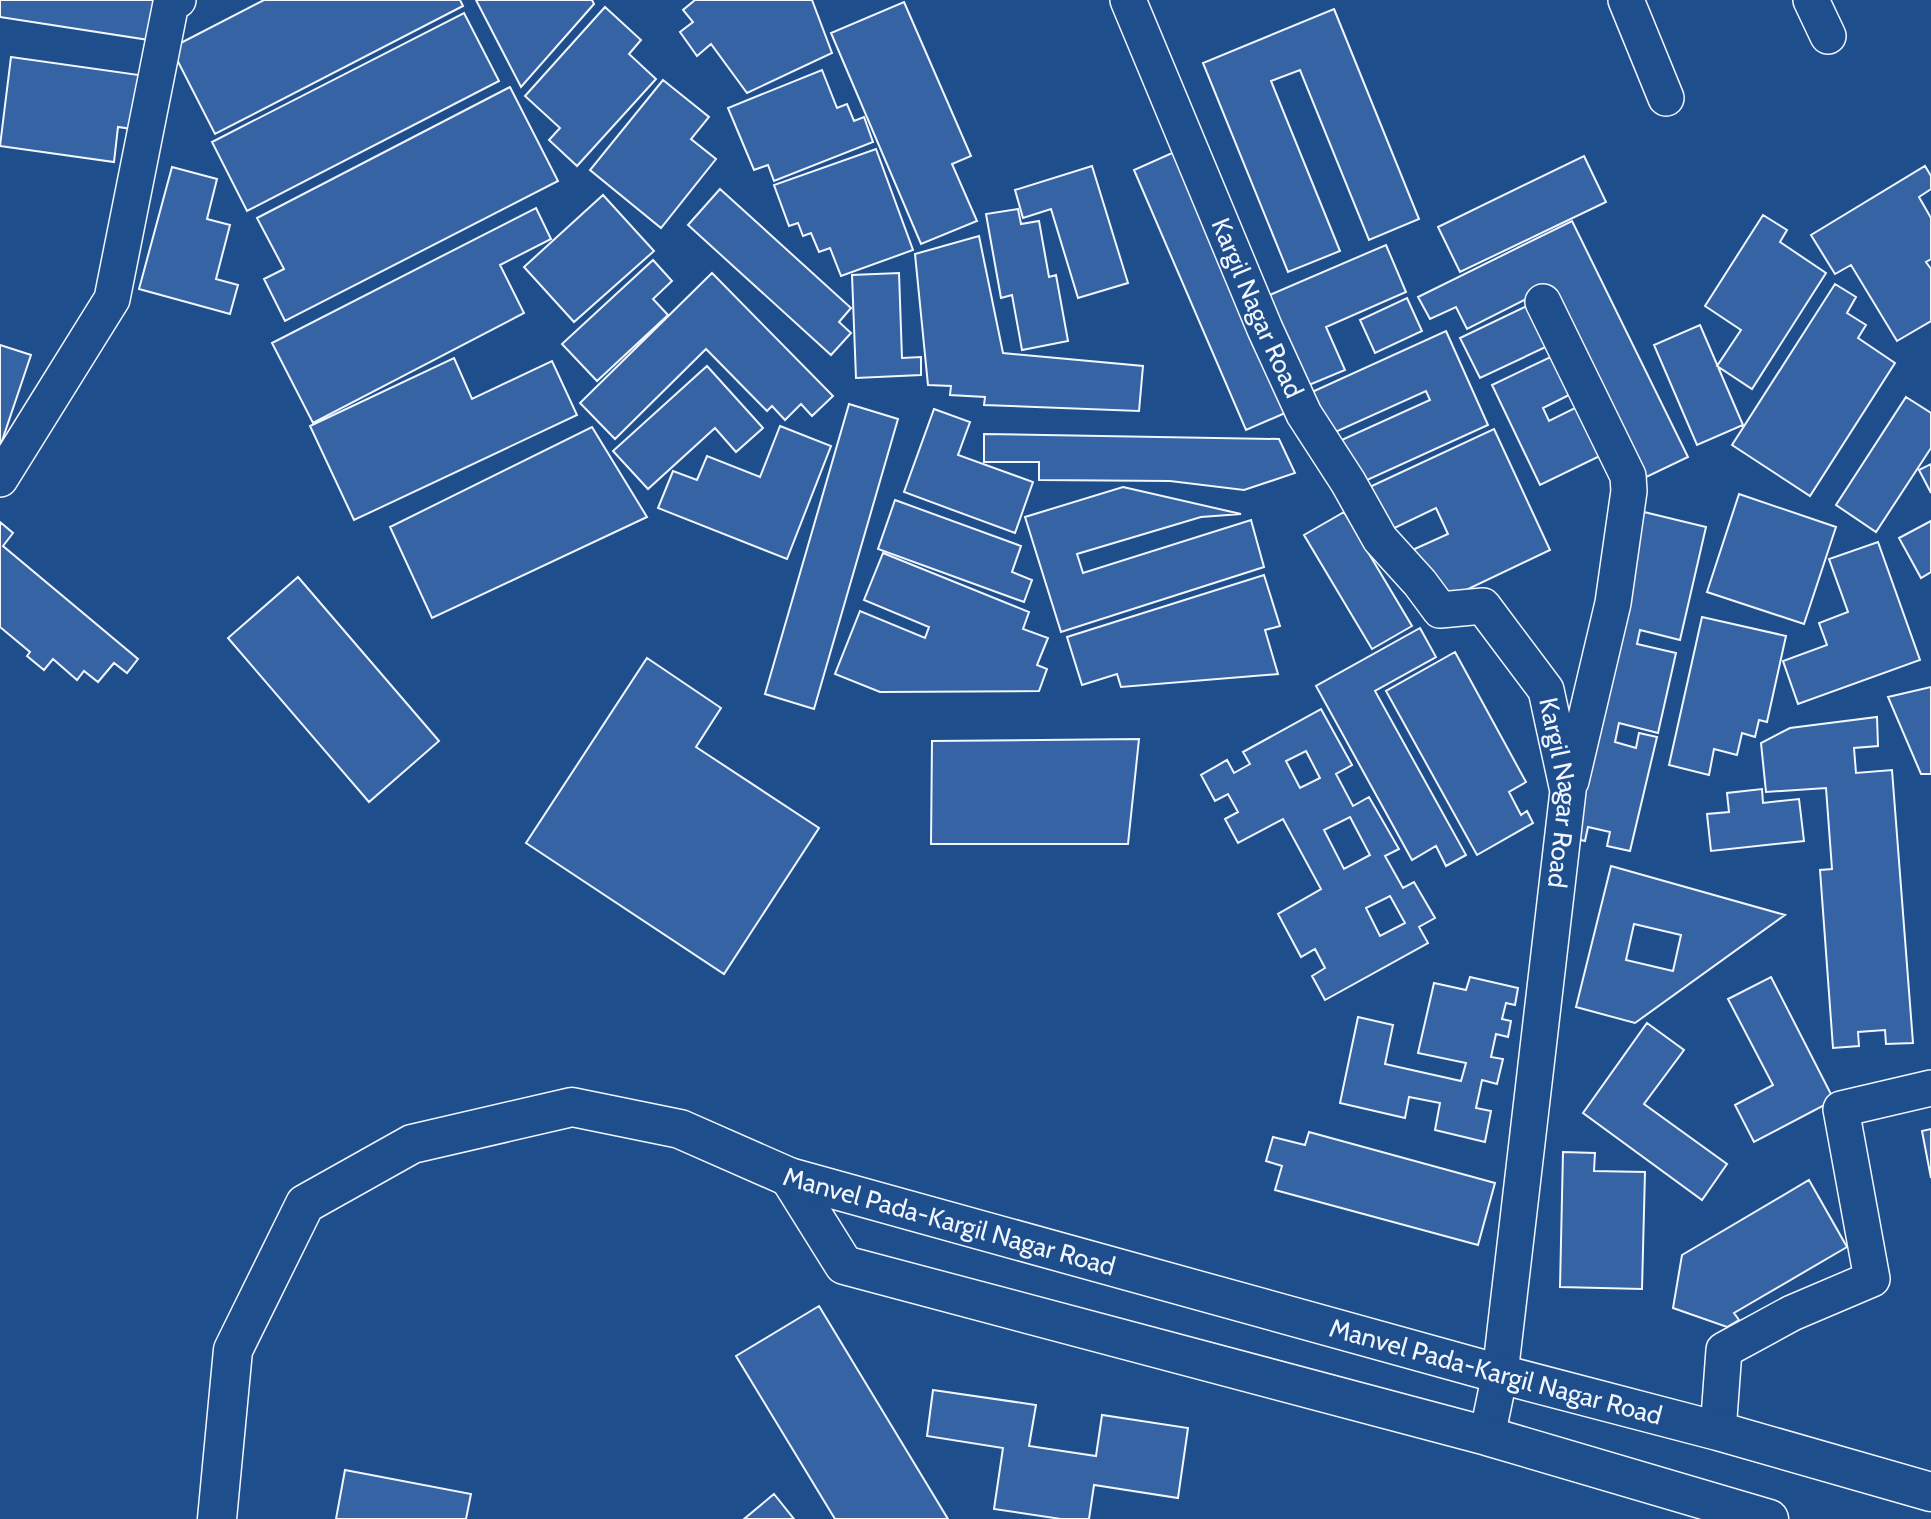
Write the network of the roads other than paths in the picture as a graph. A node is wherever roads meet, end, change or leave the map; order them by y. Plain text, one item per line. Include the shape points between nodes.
1 (1128, 0) edge
2 (1626, 0) edge
3 (1811, 0) edge
4 (172, 1) edge
5 (1828, 36) dead end
6 (1666, 99) dead end
7 (1543, 302) dead end
8 (0, 479) edge
9 (1568, 791) junction
10 (1931, 1088) edge
11 (789, 1177) junction
12 (1500, 1374) junction
13 (1718, 1431) junction
14 (1487, 1436) junction
15 (1931, 1492) edge
16 (217, 1519) edge
17 (1769, 1519) edge

1 - 9 street, Kargil Nagar Road via 1304,414 1380,539 1440,610 1483,606 1546,690
2 - 6 street
3 - 5 street
4 - 8 street via 111,299
7 - 9 street via 1628,476 1629,491 1613,603
9 - 12 street, Kargil Nagar Road
10 - 13 street via 1841,1109 1872,1279 1792,1313 1724,1350
11 - 12 street, Manvel Pada-Kargil Nagar Road
11 - 14 street, Manvel Pada-Kargil Nagar Road via 844,1265
11 - 16 street via 680,1129 572,1107 412,1144 304,1204 233,1350
12 - 13 street, Manvel Pada-Kargil Nagar Road
12 - 14 street, Kargil Nagar Road
13 - 15 street, Manvel Pada-Kargil Nagar Road
14 - 17 street, Manvel Pada-Kargil Nagar Road

